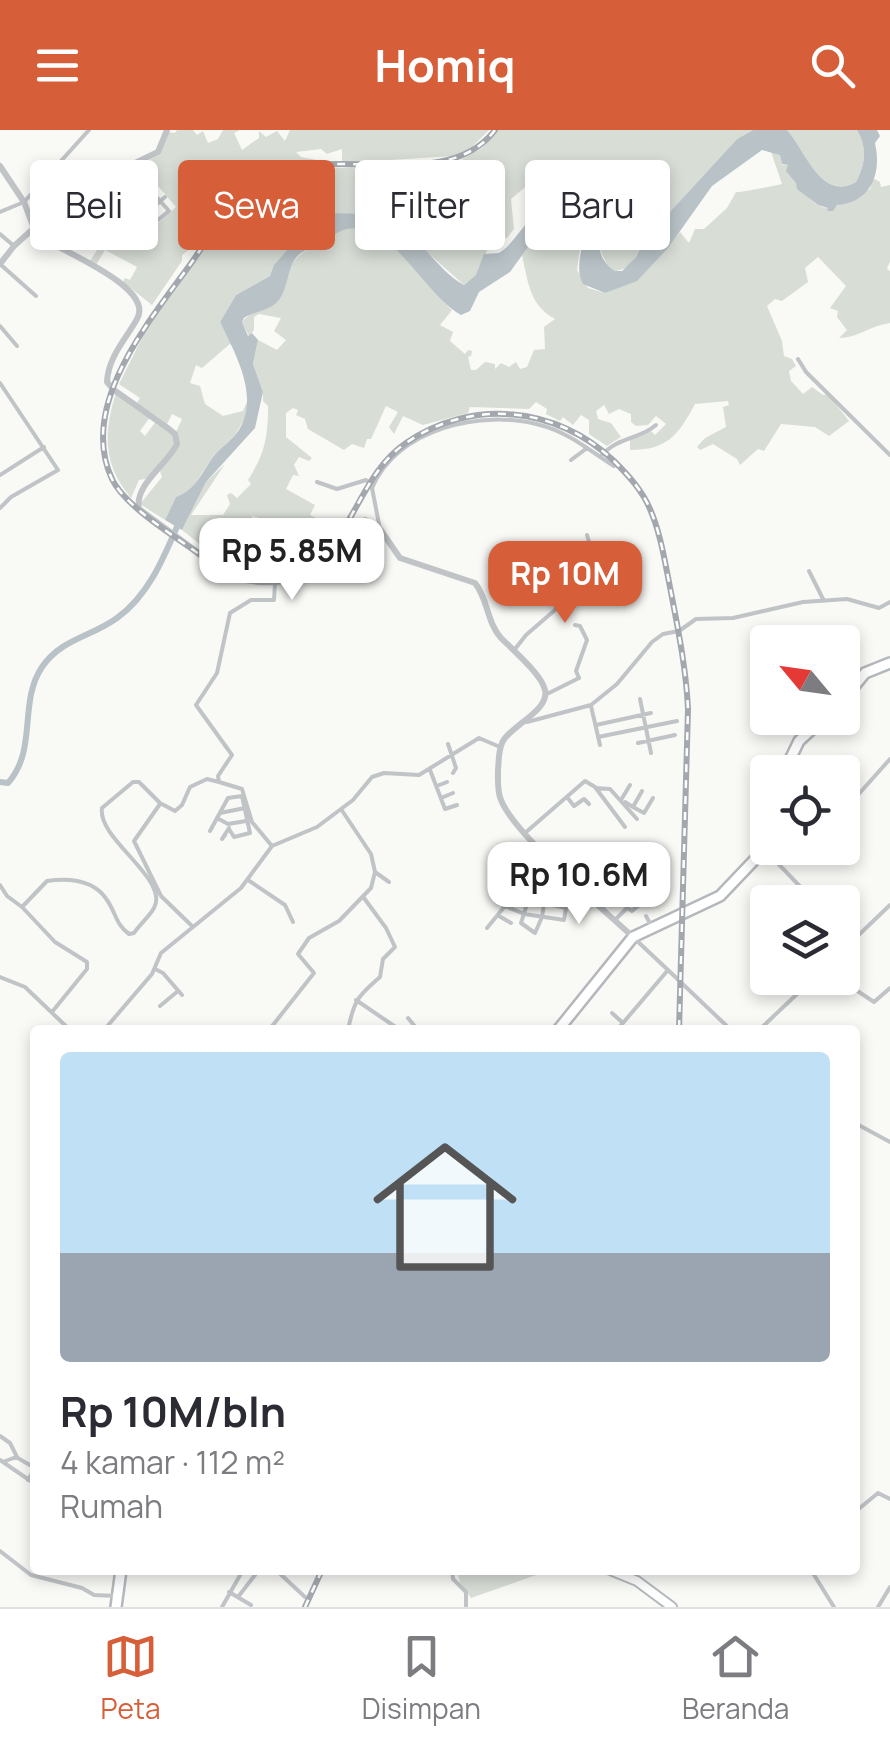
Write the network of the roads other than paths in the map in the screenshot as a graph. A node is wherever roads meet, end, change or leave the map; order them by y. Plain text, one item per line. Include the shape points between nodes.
1 (89, 130) edge
2 (167, 130) edge
3 (62, 160) edge
4 (142, 160) edge
5 (0, 166) edge
6 (30, 195) edge
7 (158, 196) edge
8 (162, 199) junction
9 (24, 202) junction
10 (174, 206) dead end
11 (169, 211) junction
12 (0, 212) edge
13 (30, 221) edge
14 (30, 233) edge
15 (0, 234) edge
16 (14, 246) junction
17 (65, 250) edge
18 (0, 264) edge
19 (36, 296) dead end
20 (0, 326) edge
21 (17, 346) dead end
22 (798, 359) dead end
23 (0, 383) edge
24 (656, 425) dead end
25 (44, 447) junction
26 (586, 448) junction
27 (890, 455) edge
28 (600, 457) junction
29 (571, 460) dead end
30 (614, 466) dead end
31 (0, 475) edge
32 (318, 482) dead end
33 (372, 486) junction
34 (0, 508) edge
35 (380, 529) junction
36 (587, 535) dead end
37 (809, 571) dead end
38 (597, 574) junction
39 (275, 583) junction
40 (610, 600) dead end
41 (824, 601) junction
42 (890, 602) edge
43 (574, 625) dead end
44 (515, 649) junction
45 (890, 663) edge
46 (860, 678) edge
47 (545, 695) junction
48 (640, 700) dead end
49 (591, 705) junction
50 (651, 713) dead end
51 (643, 715) junction
52 (218, 719) dead end
53 (677, 721) dead end
54 (518, 724) junction
55 (596, 724) junction
56 (212, 726) junction
57 (646, 728) junction
58 (675, 735) dead end
59 (806, 735) edge
60 (598, 738) junction
61 (648, 740) junction
62 (638, 742) dead end
63 (448, 744) dead end
64 (600, 745) dead end
65 (500, 746) junction
66 (651, 753) dead end
67 (790, 755) edge
68 (452, 756) junction
69 (890, 760) edge
70 (430, 770) junction
71 (453, 773) dead end
72 (219, 782) junction
73 (447, 782) dead end
74 (630, 785) dead end
75 (437, 786) junction
76 (596, 788) junction
77 (575, 789) junction
78 (642, 791) dead end
79 (453, 793) dead end
80 (860, 794) edge
81 (441, 798) junction
82 (567, 798) junction
83 (654, 798) dead end
84 (621, 800) junction
85 (160, 803) junction
86 (457, 805) dead end
87 (633, 807) junction
88 (245, 808) junction
89 (342, 809) junction
90 (219, 816) junction
91 (636, 819) dead end
92 (250, 821) junction
93 (625, 828) dead end
94 (228, 829) junction
95 (210, 831) dead end
96 (525, 832) junction
97 (272, 846) junction
98 (752, 865) edge
99 (780, 865) edge
100 (375, 872) junction
101 (564, 872) junction
102 (248, 880) junction
103 (390, 882) dead end
104 (516, 882) dead end
105 (799, 885) edge
106 (0, 886) edge
107 (511, 894) junction
108 (158, 896) junction
109 (363, 896) junction
110 (533, 899) junction
111 (548, 904) junction
112 (890, 905) edge
113 (505, 906) junction
114 (638, 906) dead end
115 (22, 907) junction
116 (524, 914) junction
117 (646, 916) dead end
118 (501, 917) junction
119 (542, 918) junction
120 (550, 918) junction
121 (615, 920) junction
122 (292, 922) dead end
123 (511, 923) dead end
124 (192, 926) junction
125 (488, 927) dead end
126 (652, 927) junction
127 (860, 930) edge
128 (633, 937) junction
129 (155, 969) junction
130 (668, 970) junction
131 (0, 977) edge
132 (890, 988) edge
133 (860, 993) edge
134 (796, 995) edge
135 (356, 1000) junction
136 (160, 1006) dead end
137 (52, 1012) junction
138 (612, 1013) dead end
139 (408, 1018) dead end
140 (623, 1023) joint
141 (64, 1025) edge
142 (108, 1025) edge
143 (274, 1025) edge
144 (349, 1025) edge
145 (393, 1025) edge
146 (414, 1025) edge
147 (562, 1025) edge
148 (727, 1025) edge
149 (764, 1025) edge
150 (860, 1126) edge
151 (890, 1142) edge
152 (0, 1436) edge
153 (17, 1457) junction
154 (2, 1461) edge
155 (30, 1465) edge
156 (30, 1477) edge
157 (28, 1480) joint
158 (890, 1498) edge
159 (860, 1508) edge
160 (0, 1551) edge
161 (30, 1573) edge
162 (33, 1575) edge
163 (120, 1575) edge
164 (240, 1575) edge
165 (256, 1575) dead end
166 (281, 1575) edge
167 (453, 1575) edge
168 (622, 1575) edge
169 (814, 1575) edge
170 (890, 1587) edge
171 (229, 1592) junction
172 (238, 1597) junction
173 (305, 1598) dead end
174 (117, 1601) edge
175 (251, 1605) edge
176 (222, 1607) edge
177 (466, 1607) edge
178 (672, 1607) edge
179 (834, 1607) edge
180 (878, 1607) edge

1 - 3 street
2 - 4 street via 158,152
5 - 9 street
6 - 9 street
7 - 8 street
8 - 11 street
8 - 11 street via 141,219 150,228
9 - 12 street
9 - 13 street
10 - 11 street
14 - 16 street
15 - 16 street
16 - 18 street
17 - 39 street via 96,266 139,304 107,382 169,428 177,444 141,490 139,509 208,566 234,578
18 - 19 street
20 - 21 street
22 - 27 street
23 - 25 street
24 - 28 street via 611,444
25 - 31 street
25 - 34 street via 57,471
26 - 28 street
26 - 29 street
26 - 33 street via 540,424 474,420 404,449
28 - 30 street
32 - 33 street via 337,489 366,480
33 - 35 street
35 - 39 street via 359,522 321,565
35 - 44 street via 400,558 476,584 496,631
36 - 38 street
37 - 41 street
38 - 40 street
38 - 44 street
39 - 56 street via 274,600 254,600 230,613 216,675 196,704
41 - 42 street via 848,599 879,608
41 - 49 street via 696,619 652,642
43 - 47 street via 587,640 579,678
44 - 47 street
45 - 46 main road
47 - 54 street
48 - 51 street
49 - 54 street
49 - 55 street
50 - 51 street
51 - 55 street
51 - 57 street
52 - 56 street
53 - 57 street
54 - 65 street
55 - 60 street
56 - 72 street via 232,755
57 - 60 street
57 - 61 street
58 - 61 street
59 - 67 main road
60 - 64 street
61 - 62 street
61 - 66 street
63 - 68 street
65 - 68 street via 478,738
65 - 96 street via 500,800
68 - 70 street
68 - 71 street
69 - 80 street
70 - 75 street
70 - 89 street via 372,776
72 - 85 street via 207,779 190,788 176,811
72 - 92 street via 242,789
73 - 75 street
74 - 84 street
75 - 81 street
76 - 77 street via 585,781
76 - 84 street via 608,788
76 - 93 street
77 - 82 street
77 - 82 street via 586,801 574,806
78 - 87 street
79 - 81 street
81 - 86 street via 446,810
82 - 96 street
83 - 87 street via 644,813
84 - 87 street
84 - 91 street
85 - 108 street via 134,841
85 - 108 street via 133,782 100,813
88 - 90 street
88 - 90 street via 242,796 232,796
88 - 92 street
89 - 97 street via 312,831
89 - 100 street via 372,854
90 - 94 street
90 - 95 street
92 - 94 street
92 - 94 street via 248,835 234,837
92 - 97 street
96 - 101 street
97 - 102 street
98 - 126 main road via 720,896
99 - 105 street
100 - 103 street
100 - 109 street
101 - 111 street
101 - 121 street
102 - 122 street via 286,905
102 - 124 street
104 - 107 street
106 - 115 street
107 - 110 street
107 - 113 street
108 - 115 street via 130,934 98,889 72,879 44,882
108 - 124 street
109 - 135 street via 395,947 383,959 380,977
109 - 143 street via 299,950 314,974
110 - 111 street
110 - 116 street
111 - 119 street
111 - 120 street
111 - 120 street via 566,908 564,920
112 - 127 street
113 - 116 street
113 - 118 street
114 - 121 street
115 - 137 street via 88,966
116 - 119 street
116 - 119 street via 521,922 535,933
117 - 126 street
118 - 123 street
118 - 125 street
119 - 120 street
121 - 128 street
124 - 129 street via 161,953
126 - 128 main road
128 - 130 street
128 - 147 main road
129 - 136 street via 180,993
129 - 142 street
130 - 140 street
130 - 148 street
131 - 137 street via 25,987
132 - 133 street via 874,1002
134 - 149 street
135 - 144 street
135 - 145 street
137 - 141 street
138 - 140 street
139 - 146 street
150 - 151 street
152 - 153 street
153 - 154 street
153 - 155 street
154 - 157 street
156 - 157 street
158 - 159 street via 878,1493
160 - 161 street
162 - 174 street
163 - 174 main road
164 - 171 street
165 - 172 street
166 - 173 street
167 - 177 street via 466,1592
168 - 178 main road
169 - 179 street
170 - 180 street
171 - 172 street
171 - 176 street
172 - 175 street

